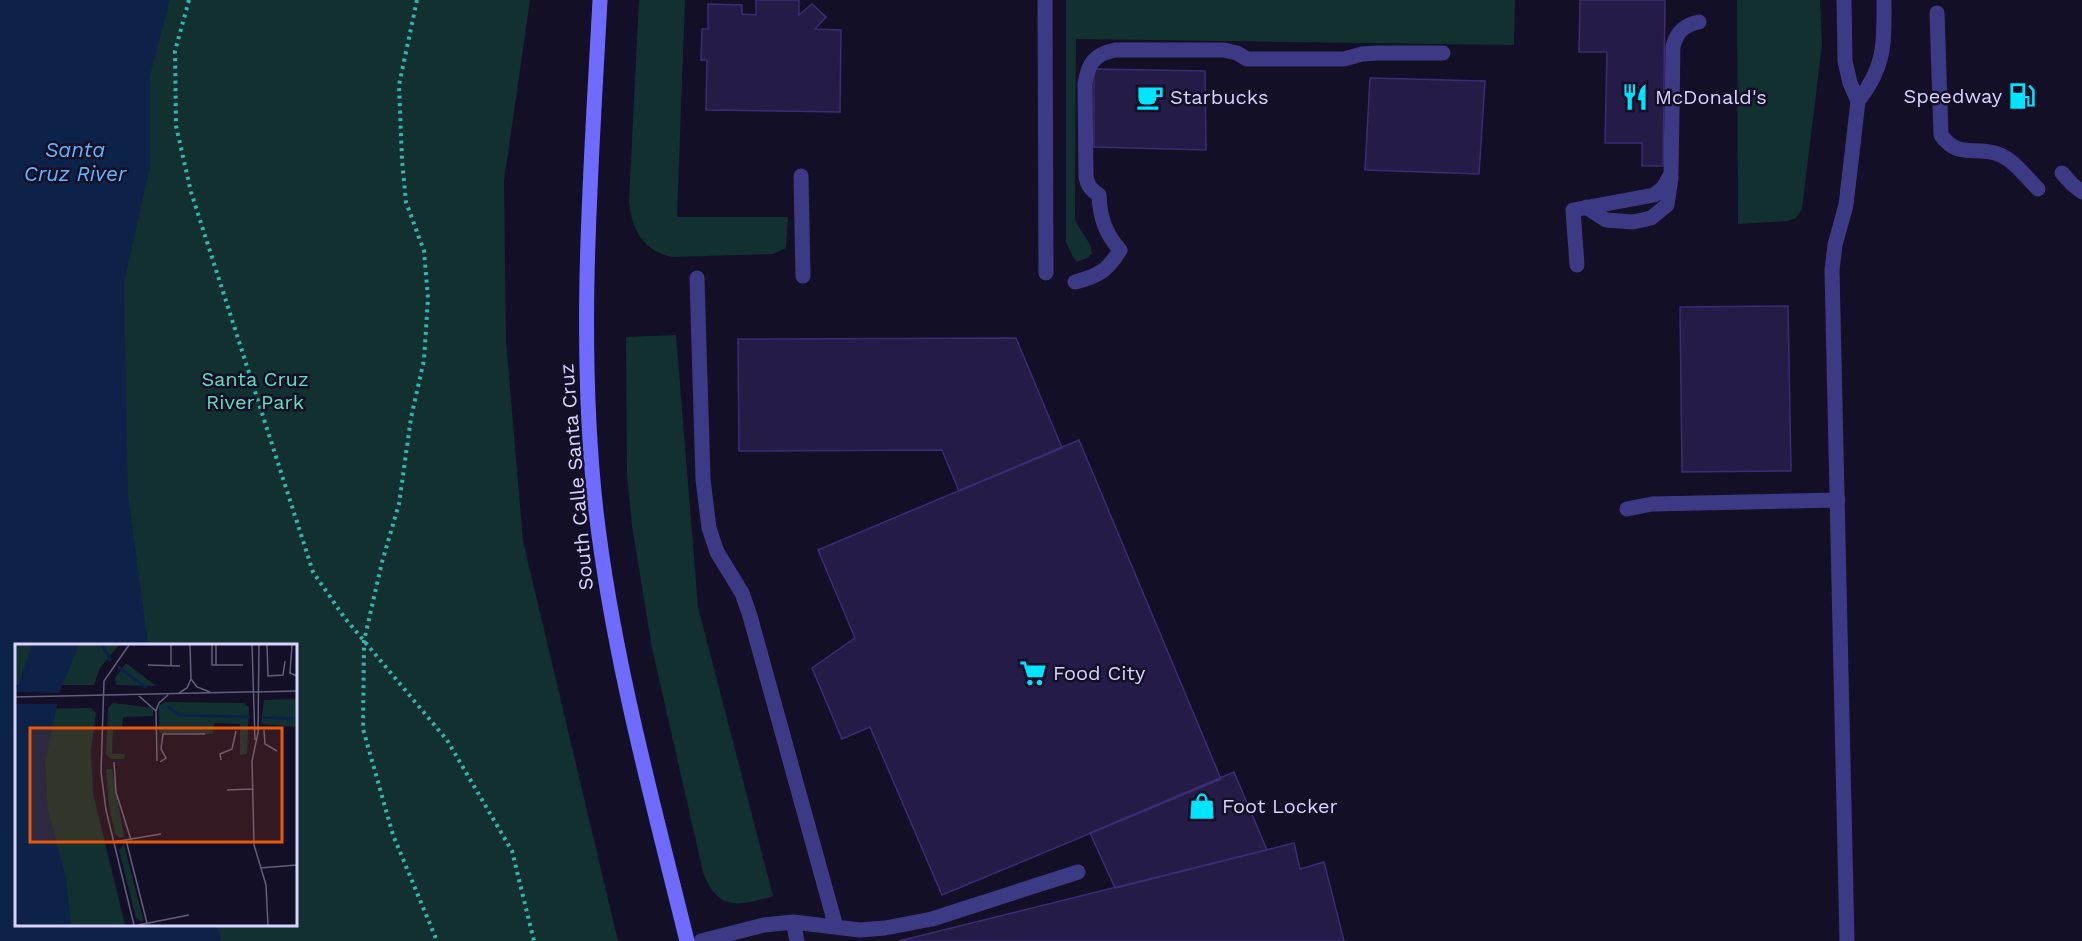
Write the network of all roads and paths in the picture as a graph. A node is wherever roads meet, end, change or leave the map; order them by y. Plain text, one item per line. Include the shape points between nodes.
1 (189, 0) edge
2 (417, 0) edge
3 (600, 0) edge
4 (1044, 0) edge
5 (1844, 0) edge
6 (1884, 0) edge
7 (1938, 13) dead end
8 (1699, 22) dead end
9 (1443, 53) dead end
10 (1858, 101) junction
11 (2062, 173) dead end
12 (1671, 174) junction
13 (801, 176) dead end
14 (2038, 189) dead end
15 (2082, 192) edge
16 (1580, 208) junction
17 (1577, 265) dead end
18 (1046, 273) dead end
19 (803, 276) dead end
20 (697, 278) dead end
21 (1075, 282) dead end
22 (1838, 500) junction
23 (1626, 509) dead end
24 (364, 641) junction
25 (1078, 872) dead end
26 (793, 922) junction
27 (836, 927) junction
28 (437, 941) edge
29 (534, 941) edge
30 (687, 941) edge
31 (701, 941) edge
32 (797, 941) edge
33 (1847, 941) edge

1 - 24 path via 175,51 176,126 191,192 313,572
2 - 24 path via 399,85 406,202 424,251 428,298 424,360 399,504
3 - 30 street, South Calle Santa Cruz via 585,321 596,510 624,679
4 - 18 lane
5 - 10 lane via 1845,62
6 - 10 lane via 1880,63 1871,85
7 - 14 lane via 1941,135 1954,148 1988,151 2007,158
8 - 12 lane via 1682,29 1673,46
9 - 21 lane via 1247,59 1224,50 1103,52 1093,59 1085,84 1086,177 1087,184 1099,195 1102,222 1109,238 1120,250 1102,272
10 - 22 lane via 1846,205 1832,270
11 - 15 lane
12 - 16 lane via 1664,188 1654,195
12 - 16 lane via 1666,205 1651,218 1633,222 1606,220
13 - 19 lane
16 - 17 lane
20 - 27 lane via 703,479 709,528 750,616
22 - 23 lane via 1652,504
22 - 33 lane
24 - 28 path via 363,729 393,835
24 - 29 path via 447,740 512,851
25 - 27 lane via 932,919 860,930
26 - 27 lane
26 - 31 lane
26 - 32 lane

